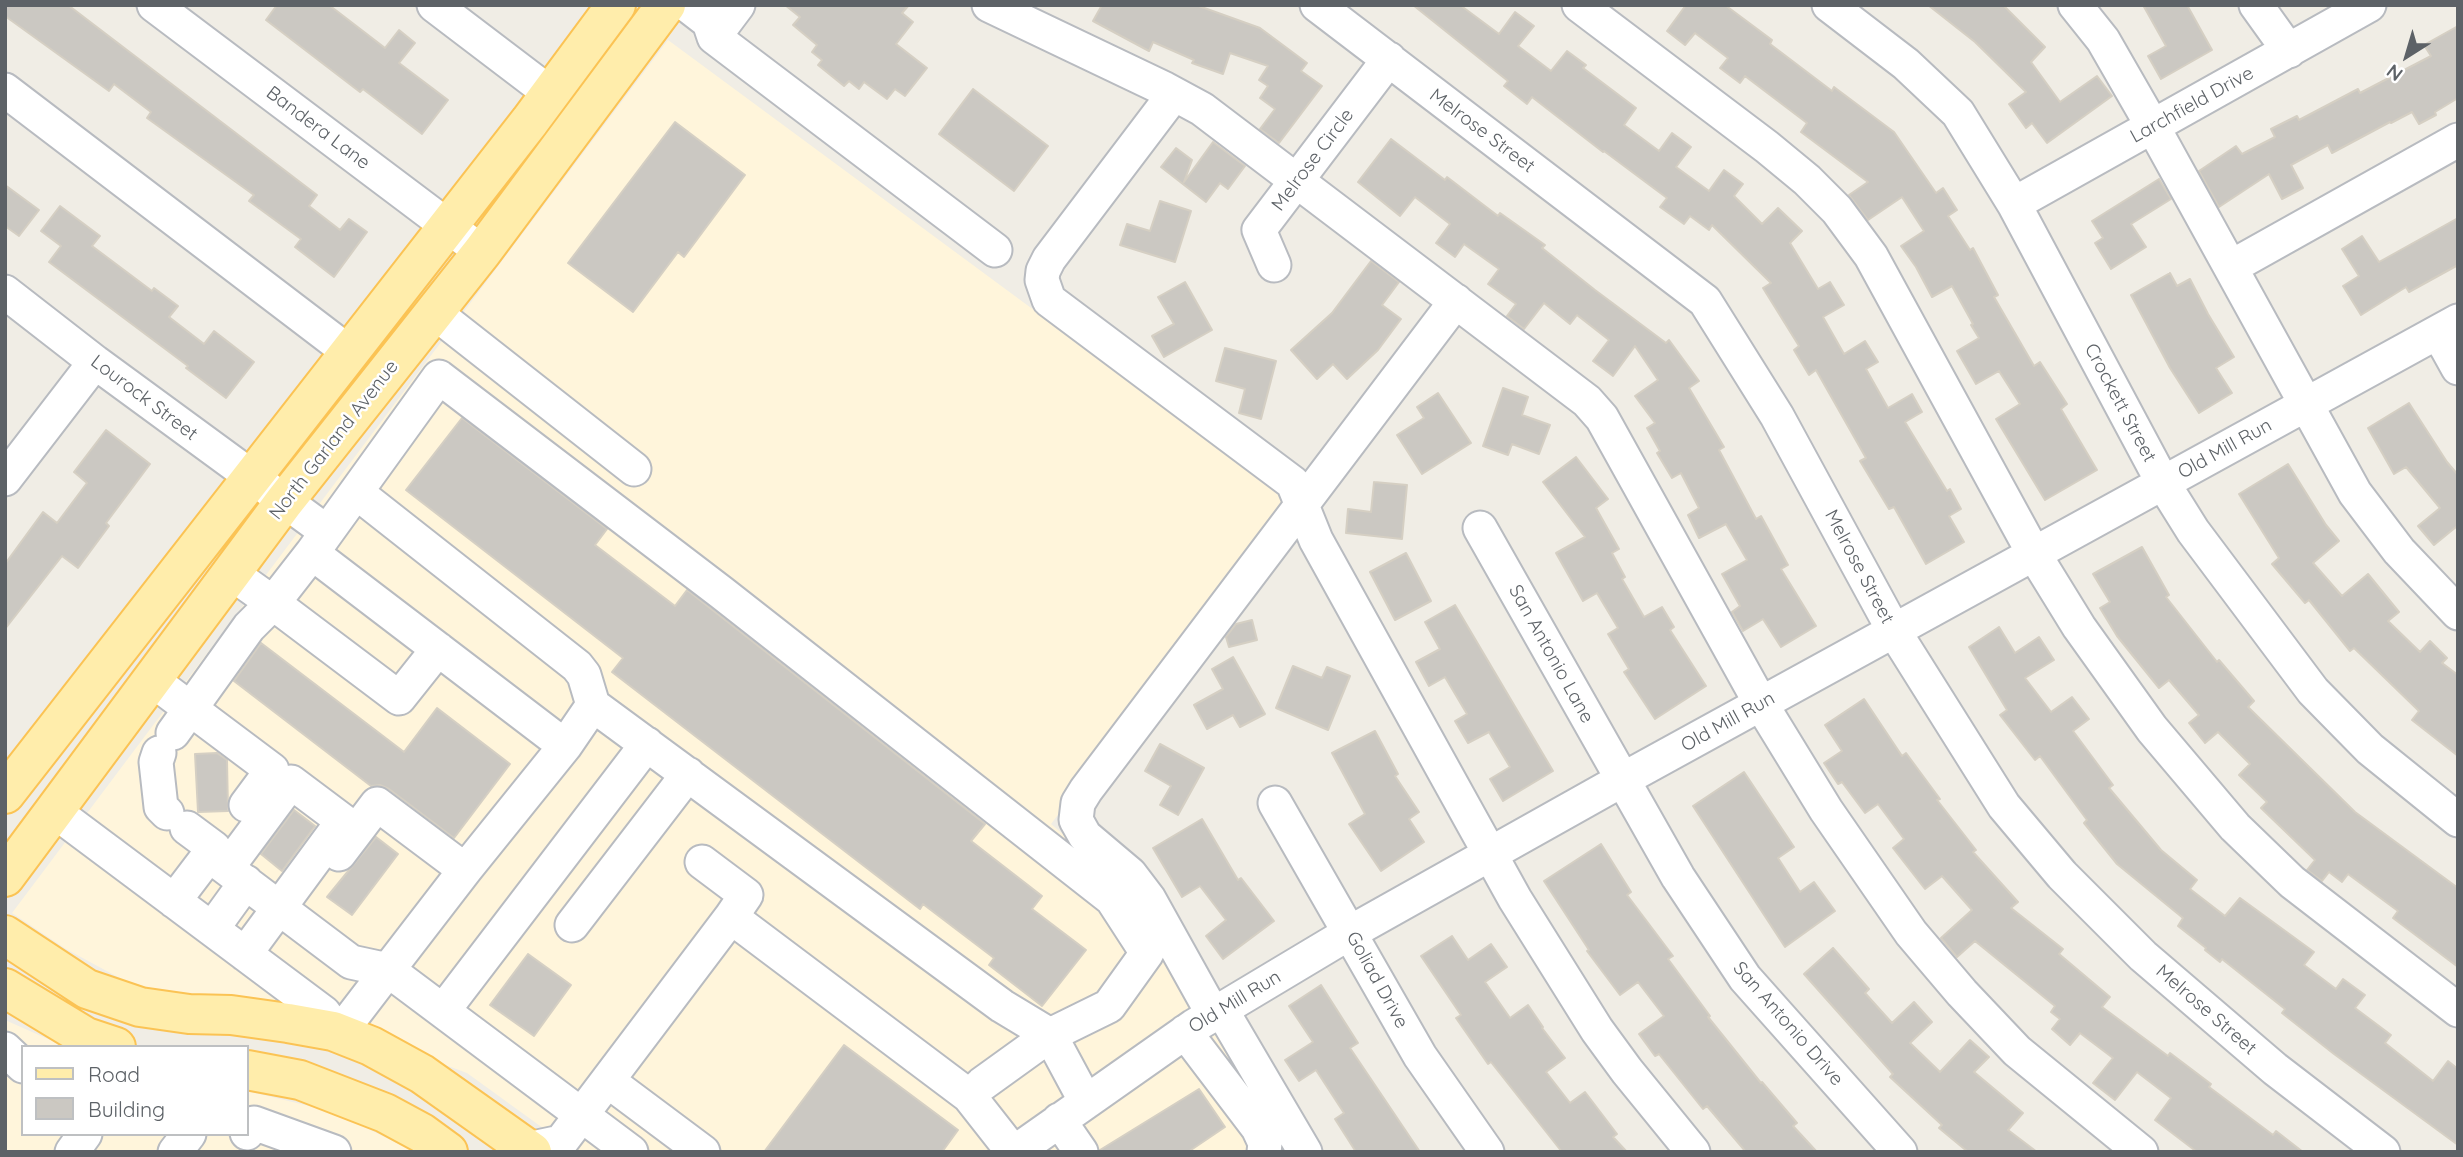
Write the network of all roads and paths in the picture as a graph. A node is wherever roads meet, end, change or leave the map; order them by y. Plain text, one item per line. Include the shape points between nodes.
1 (155, 5) edge
2 (434, 5) edge
3 (616, 5) edge
4 (666, 5) edge
5 (687, 5) edge
6 (738, 5) edge
7 (989, 5) edge
8 (1318, 5) edge
9 (1579, 5) edge
10 (1829, 5) edge
11 (2075, 5) edge
12 (2256, 5) edge
13 (2369, 5) edge
14 (714, 37) junction
15 (2289, 51) junction
16 (1389, 60) junction
17 (5, 90) edge
18 (551, 94) junction
19 (1174, 94) junction
20 (2153, 127) junction
21 (2458, 140) edge
22 (1297, 180) junction
23 (2014, 204) junction
24 (447, 226) junction
25 (995, 250) dead end
26 (482, 252) junction
27 (1274, 265) dead end
28 (2231, 267) junction
29 (5, 292) edge
30 (1456, 301) junction
31 (434, 312) junction
32 (2448, 326) edge
33 (350, 353) junction
34 (95, 362) junction
35 (2458, 368) edge
36 (2306, 405) junction
37 (634, 469) dead end
38 (251, 477) junction
39 (5, 479) edge
40 (2163, 483) junction
41 (356, 492) junction
42 (284, 502) junction
43 (1303, 504) junction
44 (1480, 528) dead end
45 (319, 542) junction
46 (2034, 554) junction
47 (231, 573) junction
48 (273, 603) junction
49 (2458, 612) edge
50 (1894, 631) junction
51 (439, 649) junction
52 (152, 680) junction
53 (1761, 704) junction
54 (593, 705) junction
55 (174, 731) junction
56 (647, 744) junction
57 (565, 746) junction
58 (688, 774) junction
59 (1622, 780) junction
60 (5, 794) edge
61 (1275, 803) dead end
62 (54, 811) junction
63 (2458, 820) edge
64 (1490, 854) junction
65 (702, 862) dead end
66 (224, 863) junction
67 (465, 870) junction
68 (5, 877) edge
69 (174, 901) junction
70 (285, 912) junction
71 (731, 917) junction
72 (572, 925) dead end
73 (212, 929) junction
74 (1351, 932) junction
75 (5, 935) edge
76 (245, 954) junction
77 (388, 970) junction
78 (8, 995) edge
79 (2458, 1010) edge
80 (443, 1011) junction
81 (1217, 1012) junction
82 (1185, 1032) junction
83 (339, 1034) junction
84 (1049, 1035) junction
85 (94, 1043) edge
86 (5, 1049) edge
87 (21, 1064) edge
88 (253, 1067) edge
89 (608, 1081) junction
90 (969, 1096) junction
91 (1073, 1111) junction
92 (582, 1115) junction
93 (248, 1128) edge
94 (187, 1136) edge
95 (243, 1136) edge
96 (528, 1151) edge
97 (175, 1152) edge
98 (232, 1152) edge
99 (334, 1152) edge
100 (448, 1152) edge
101 (631, 1152) edge
102 (703, 1152) edge
103 (1014, 1152) edge
104 (1081, 1152) edge
105 (1264, 1152) edge
106 (1306, 1152) edge
107 (1487, 1152) edge
108 (1693, 1152) edge
109 (1900, 1152) edge
110 (2141, 1152) edge
111 (2383, 1152) edge

1 - 24 street, Bandera Lane
2 - 18 street
3 - 18 main road
4 - 26 main road, North Garland Avenue
5 - 14 street via 709,22
6 - 14 street
7 - 19 street
8 - 16 street, Melrose Street
9 - 46 street via 1767,147 1838,210 1871,256
10 - 23 street, Crockett Street via 1906,64 1958,114
11 - 20 street via 2103,40
12 - 15 street
13 - 15 street, Larchfield Drive
14 - 25 street
15 - 20 street, Larchfield Drive
16 - 22 street, Melrose Circle
16 - 50 street, Melrose Street via 1705,302 1777,416
17 - 33 street
18 - 24 main road
19 - 22 street via 1202,108
19 - 43 street via 1049,259 1043,271 1044,288 1049,300 1293,483
20 - 23 street, Larchfield Drive
20 - 28 street
21 - 28 street
22 - 27 street, Melrose Circle via 1259,230
22 - 30 street
23 - 40 street, Crockett Street
24 - 26 street, Bandera Lane
24 - 33 main road
26 - 31 main road, North Garland Avenue
28 - 36 street
29 - 34 street, Lourock Street
30 - 43 street
30 - 53 street via 1587,401 1602,418
31 - 37 street
31 - 42 main road, North Garland Avenue
32 - 35 street
32 - 36 street, Old Mill Run
33 - 38 main road
34 - 38 street, Lourock Street
34 - 39 street
36 - 40 street, Old Mill Run
36 - 49 street via 2355,493 2399,551
38 - 42 street, Lourock Street
38 - 60 main road
40 - 46 street, Old Mill Run
40 - 63 street, Crockett Street via 2193,531 2314,691 2370,749
41 - 45 street
41 - 54 street via 577,666
41 - 84 street via 439,377 722,593 1112,899 1147,953 1109,1006
42 - 45 street, Lourock Street
42 - 47 main road, North Garland Avenue
43 - 64 street via 1317,540
43 - 81 street via 1078,803 1076,820 1084,836 1130,874 1149,899
44 - 59 street, San Antonio Lane
45 - 48 street
45 - 51 street, Lourock Street
46 - 50 street, Old Mill Run
46 - 79 street via 2132,702 2235,827 2292,881
47 - 48 street
47 - 52 main road, North Garland Avenue
48 - 51 street via 399,698
48 - 55 street via 248,627
50 - 53 street, Old Mill Run
50 - 111 street, Melrose Street via 2004,806 2062,875 2143,956 2275,1069
51 - 57 street, Lourock Street
52 - 55 street
52 - 62 main road, North Garland Avenue
53 - 59 street, Old Mill Run
53 - 110 street via 1826,810 1911,933 2017,1051
54 - 56 street
54 - 57 street
55 - 66 street via 156,762 161,807
55 - 66 street via 272,770
56 - 58 street
56 - 80 street
57 - 67 street
58 - 72 street
58 - 84 street via 1002,1006
59 - 64 street, Old Mill Run
59 - 109 street, San Antonio Drive via 1678,877 1745,978
61 - 74 street, Goliad Drive
62 - 68 main road, North Garland Avenue
62 - 69 street
64 - 74 street, Old Mill Run
64 - 108 street via 1597,1030
65 - 71 street via 746,895
66 - 69 street
66 - 70 street
66 - 70 street via 291,782 344,821
66 - 73 street
67 - 70 street via 377,804
67 - 77 street
69 - 73 street
70 - 76 street
70 - 77 street via 351,962
71 - 89 street
71 - 90 street
73 - 76 street
74 - 81 street, Old Mill Run
74 - 107 street, Goliad Drive via 1420,1056
75 - 83 main road via 87,989 140,1007 231,1015
76 - 83 street via 324,1013
77 - 80 street
77 - 83 street
78 - 85 main road
80 - 92 street
81 - 82 street, Old Mill Run
81 - 106 street
82 - 91 street, Old Mill Run
82 - 105 street via 1258,1128
83 - 88 main road via 314,1058 264,1054
83 - 96 main road via 422,1073
84 - 90 street
84 - 91 street
86 - 87 street
88 - 93 street
88 - 100 main road via 385,1113
89 - 92 street
89 - 102 street
90 - 103 street
91 - 103 street, Old Mill Run
91 - 104 street
92 - 96 street via 561,1142
92 - 101 street
93 - 99 street
94 - 97 street
95 - 98 street

